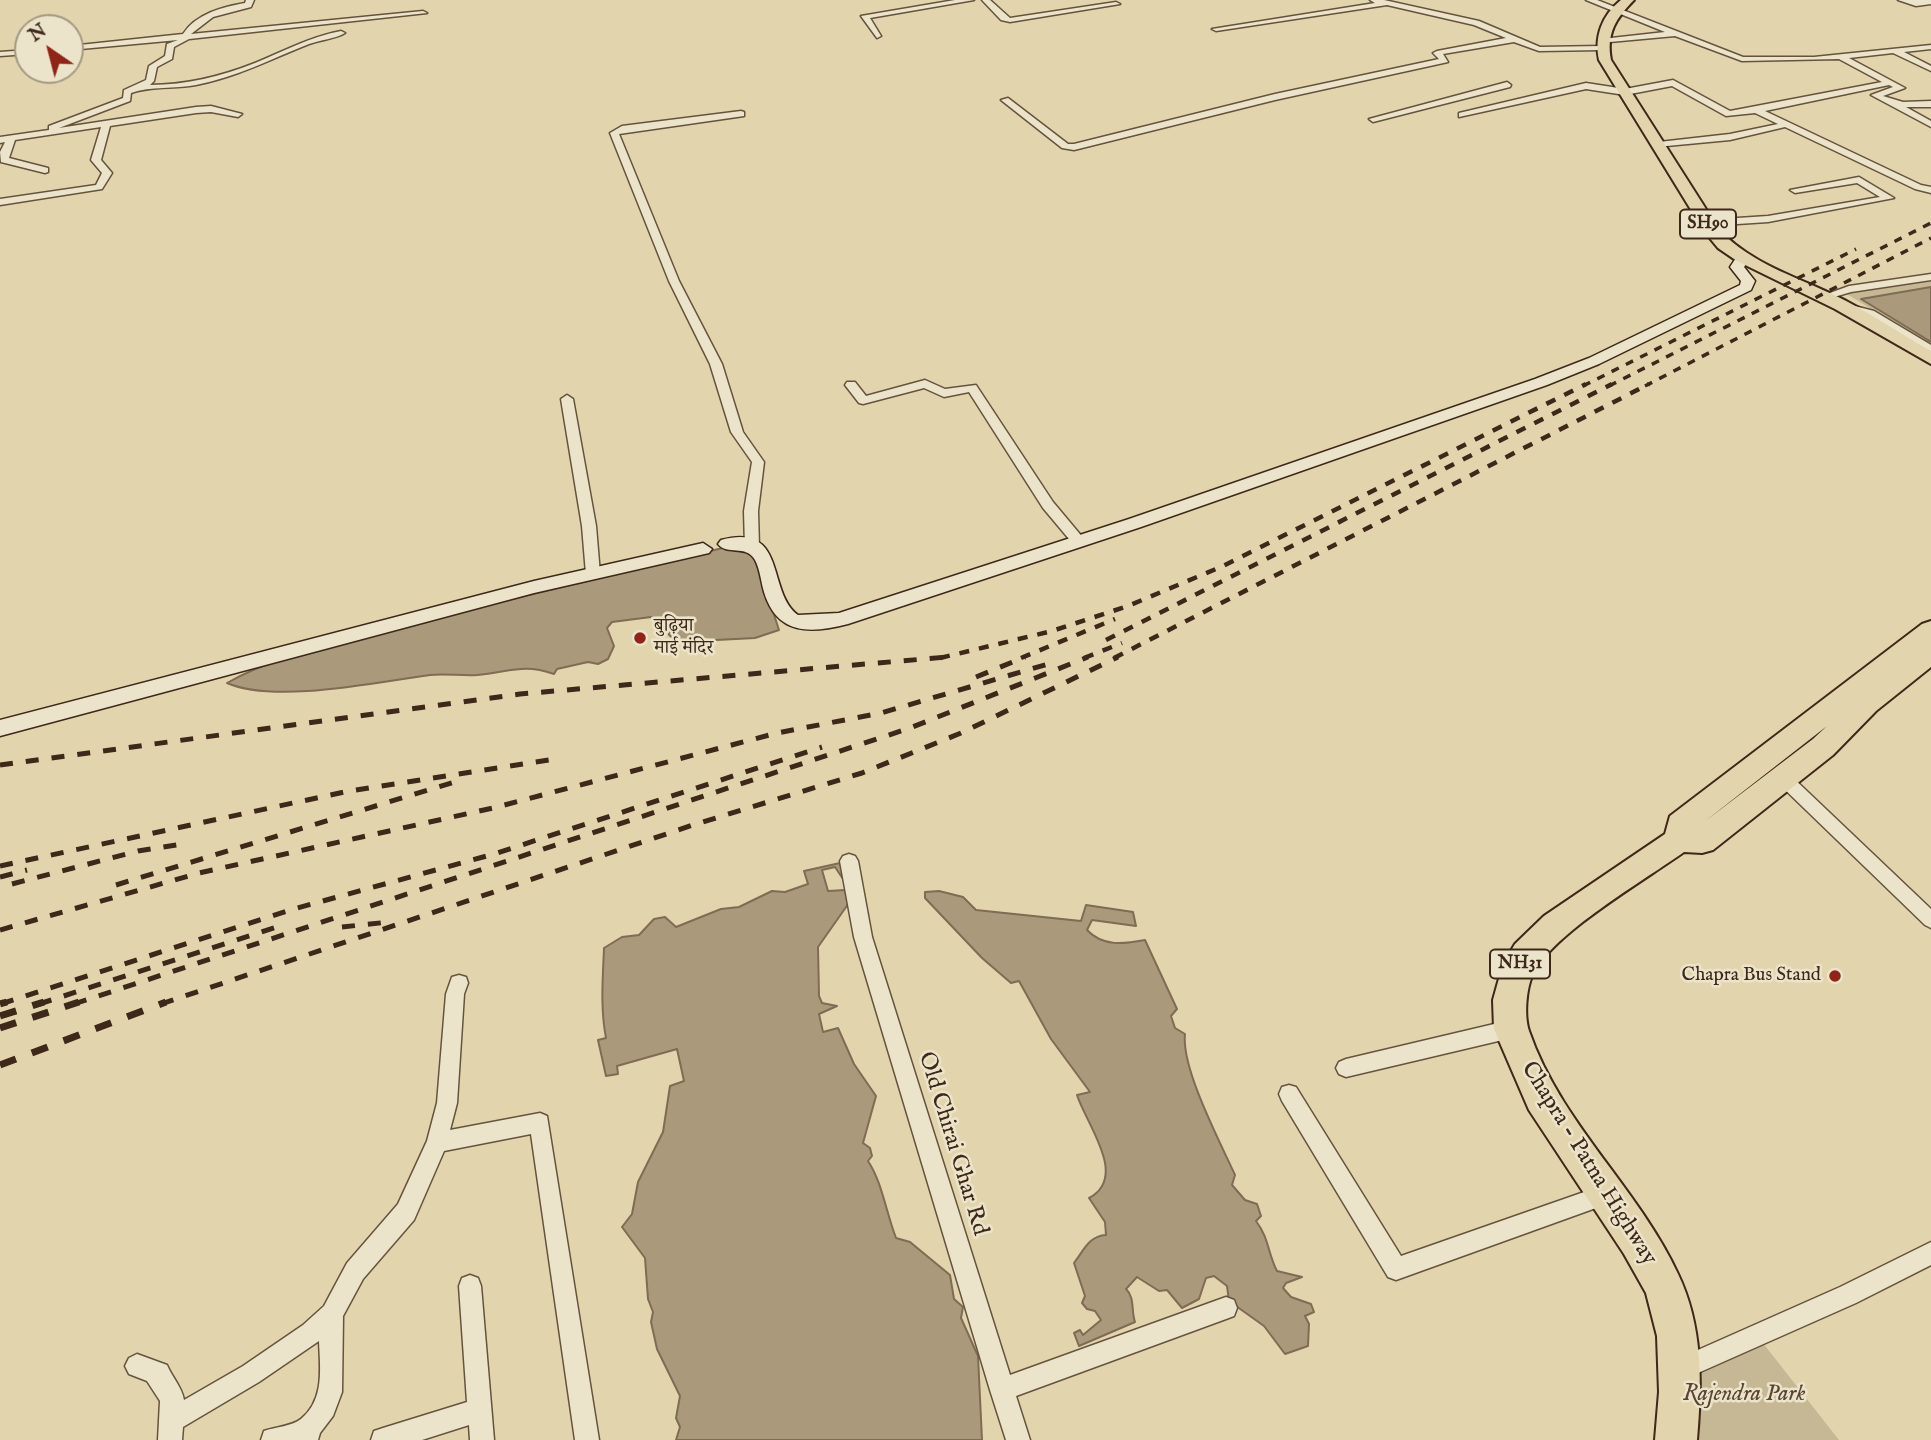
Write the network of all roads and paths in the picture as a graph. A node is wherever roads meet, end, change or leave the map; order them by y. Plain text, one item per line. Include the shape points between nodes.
1 (250, 0) edge
2 (970, 0) edge
3 (986, 0) edge
4 (1374, 0) edge
5 (1590, 0) edge
6 (1902, 0) edge
7 (1931, 2) edge
8 (1388, 3) junction
9 (1116, 4) dead end
10 (1623, 4) edge
11 (423, 13) dead end
12 (1216, 29) dead end
13 (341, 33) dead end
14 (1678, 33) junction
15 (877, 36) dead end
16 (184, 38) junction
17 (1515, 39) junction
18 (1602, 44) junction
19 (84, 47) edge
20 (1931, 47) edge
21 (1895, 51) junction
22 (1841, 57) junction
23 (1931, 69) edge
24 (1891, 82) junction
25 (141, 86) junction
26 (1507, 86) dead end
27 (1482, 92) junction
28 (1625, 92) junction
29 (1005, 100) dead end
30 (112, 101) junction
31 (1508, 103) junction
32 (1931, 104) edge
33 (1898, 107) junction
34 (1756, 110) junction
35 (238, 114) dead end
36 (741, 114) dead end
37 (1462, 115) dead end
38 (74, 119) junction
39 (1373, 119) dead end
40 (109, 124) junction
41 (1931, 124) edge
42 (1781, 126) dead end
43 (40, 135) junction
44 (5, 140) edge
45 (1659, 145) junction
46 (2, 155) edge
47 (45, 170) dead end
48 (1795, 190) dead end
49 (1931, 190) edge
50 (0, 202) edge
51 (1707, 223) junction
52 (1743, 258) junction
53 (1931, 276) edge
54 (1824, 297) junction
55 (1841, 305) junction
56 (1931, 350) edge
57 (1931, 359) edge
58 (851, 385) dead end
59 (567, 399) dead end
60 (1079, 542) junction
61 (727, 544) joint
62 (752, 547) junction
63 (703, 549) joint
64 (593, 574) junction
65 (1931, 630) edge
66 (1931, 653) edge
67 (0, 729) edge
68 (1783, 778) junction
69 (1679, 840) junction
70 (849, 861) dead end
71 (1931, 920) edge
72 (459, 983) dead end
73 (1511, 1029) junction
74 (1346, 1068) dead end
75 (1289, 1094) dead end
76 (437, 1142) junction
77 (1607, 1194) junction
78 (1931, 1253) edge
79 (470, 1286) dead end
80 (1226, 1308) dead end
81 (332, 1314) junction
82 (137, 1366) dead end
83 (1679, 1370) junction
84 (1002, 1390) junction
85 (480, 1410) junction
86 (171, 1430) edge
87 (306, 1435) edge
88 (273, 1440) edge
89 (383, 1440) edge
90 (482, 1440) edge
91 (587, 1440) edge
92 (1017, 1440) edge
93 (1676, 1440) edge

1 - 16 street via 248,5 227,8 190,26
2 - 15 street via 865,16
3 - 9 street via 1007,20
4 - 8 street
5 - 10 street
6 - 7 street
8 - 12 street
8 - 17 street via 1476,23
10 - 14 street
10 - 18 main road
11 - 16 street
13 - 25 street via 314,38 249,68 200,82
14 - 18 street
14 - 22 street via 1742,59
16 - 19 street
16 - 25 street via 170,46 169,57 153,66 150,81
17 - 18 street via 1544,49
17 - 29 street via 1437,53 1445,60 1074,148
18 - 28 main road, SH90 via 1605,60
20 - 21 street
21 - 22 street
21 - 23 street
22 - 24 street
24 - 33 street via 1901,88 1875,95
24 - 34 street
25 - 30 street via 131,89 127,99
26 - 27 street
27 - 31 street
27 - 39 street
28 - 31 street via 1589,85
28 - 34 street via 1674,83 1729,114
28 - 45 main road, SH90
30 - 38 street
30 - 40 street
31 - 37 street
32 - 33 street
33 - 41 street
34 - 49 street
35 - 40 street via 197,110
36 - 62 street via 614,133 674,281 716,364 737,432 758,462 751,511
38 - 40 street
38 - 43 street
40 - 43 street
40 - 50 street via 96,160 107,172 101,186
42 - 45 street
43 - 44 street
44 - 46 street
45 - 51 main road, SH90
46 - 47 street via 5,160
48 - 51 street via 1859,180 1889,198 1768,219
51 - 52 main road, SH90 via 1724,245
52 - 54 main road, SH90
52 - 60 street via 1737,267 1748,281 1746,287 1594,361 1360,447
53 - 54 street
54 - 55 main road, SH90
55 - 56 street via 1870,313
55 - 57 main road, SH90
58 - 60 street via 863,400 925,384 944,393 972,388 1048,505
59 - 64 street
60 - 62 street via 841,619 801,625 783,615 764,558
61 - 62 street
61 - 63 street
63 - 64 street
64 - 67 street
65 - 69 highway, Chapra - Patna Highway / NH31 via 1681,824
66 - 68 highway, Chapra - Patna Highway / NH31
68 - 69 highway, Chapra - Patna Highway / NH31 via 1702,841
68 - 71 street
69 - 73 highway, Chapra - Patna Highway / NH31 via 1555,926 1527,954 1515,974
70 - 84 street, Old Chirai Ghar Rd via 863,937
72 - 76 street via 447,1103
73 - 74 street
73 - 77 highway, Chapra - Patna Highway / NH31 via 1542,1098
75 - 77 street via 1395,1269
76 - 81 street via 406,1212 355,1271
76 - 91 street via 540,1123
77 - 83 highway, Chapra - Patna Highway / NH31 via 1664,1287 1677,1336
78 - 83 street
79 - 85 street
80 - 84 street
81 - 86 street
81 - 87 street via 327,1402
82 - 86 street via 159,1373 159,1381 172,1397
83 - 93 highway, Chapra - Patna Highway / NH31
84 - 92 street, Old Chirai Ghar Rd
85 - 89 street
85 - 90 street
87 - 88 street

